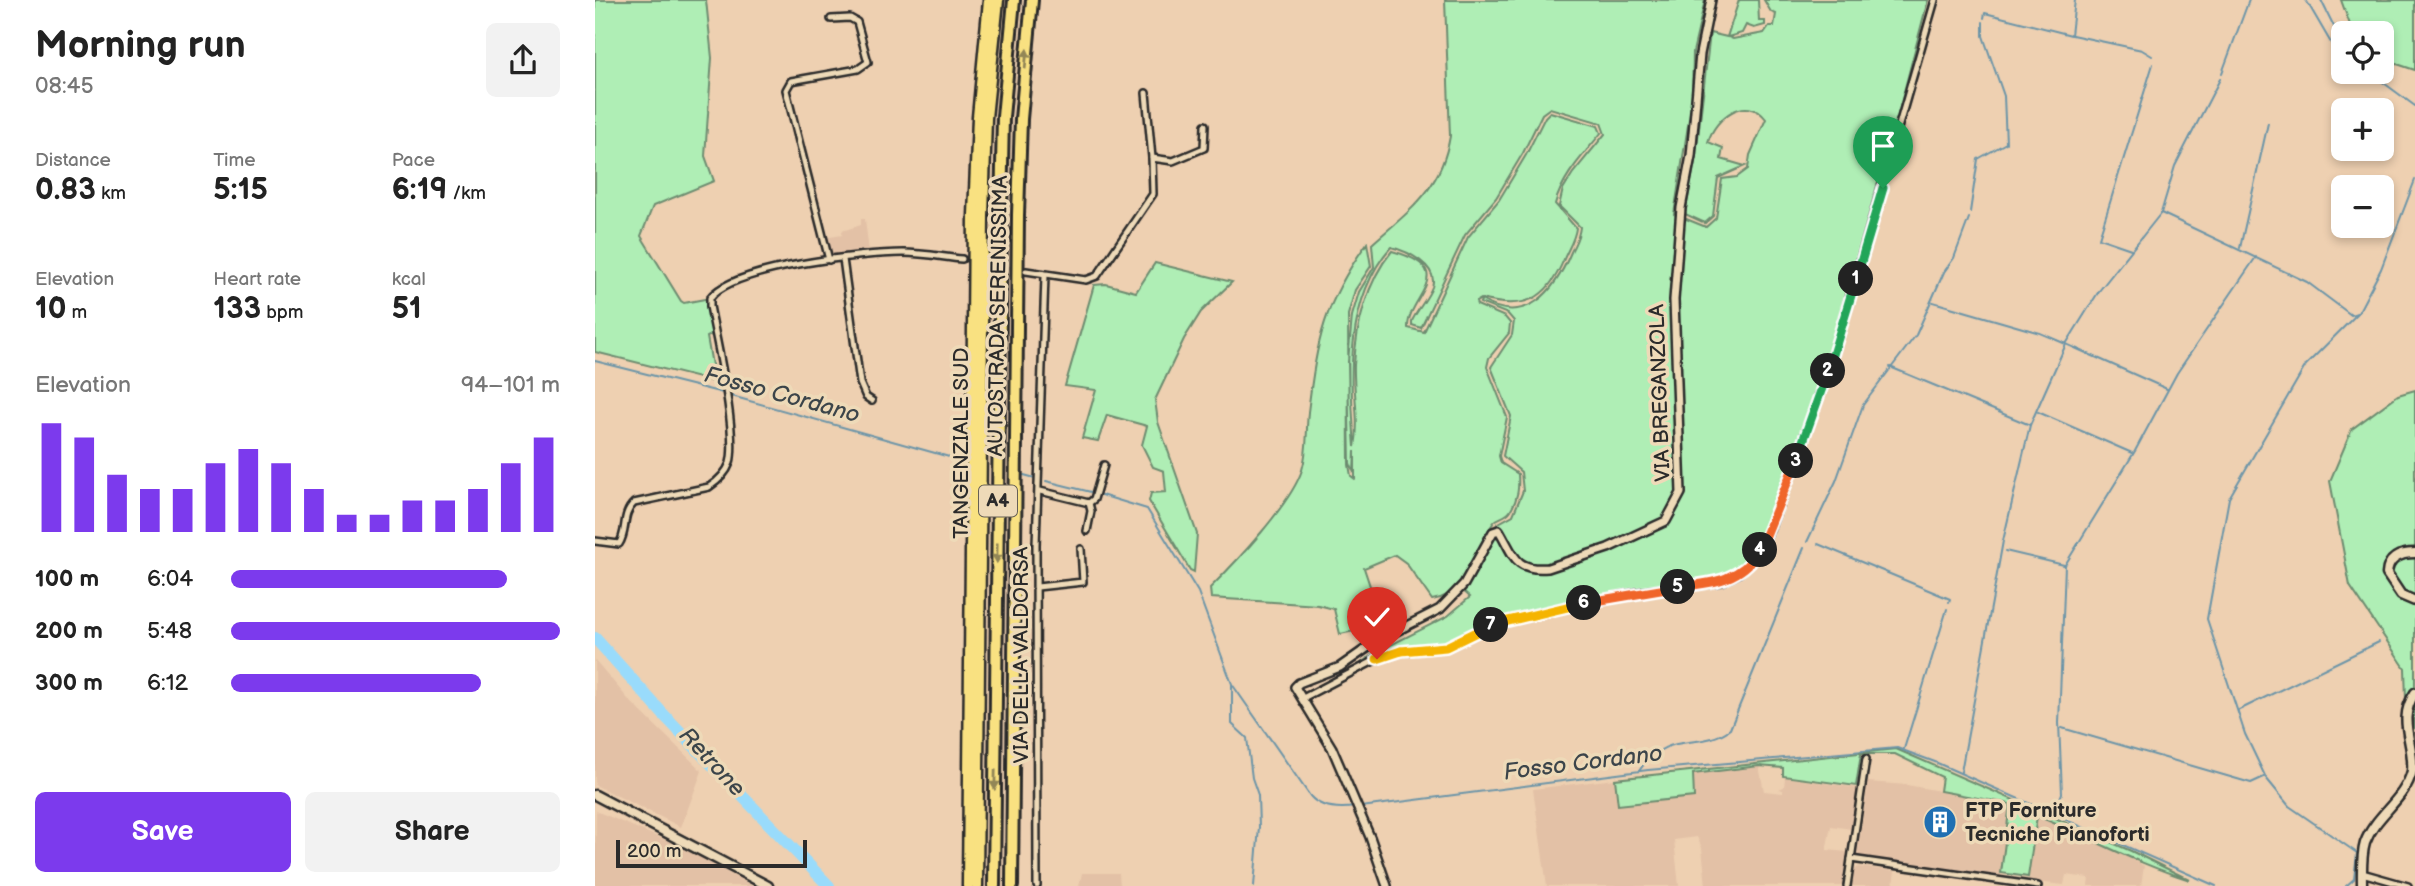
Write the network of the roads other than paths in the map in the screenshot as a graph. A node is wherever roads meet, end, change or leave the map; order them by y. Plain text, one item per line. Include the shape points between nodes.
1 (989, 0) edge
2 (998, 0) edge
3 (1014, 0) edge
4 (1032, 0) edge
5 (1711, 0) edge
6 (1935, 0) edge
7 (831, 19) dead end
8 (1146, 93) dead end
9 (1205, 125) dead end
10 (1152, 159) junction
11 (843, 259) junction
12 (962, 259) dead end
13 (829, 260) junction
14 (1026, 271) tunnel mouth
15 (1045, 276) junction
16 (873, 401) dead end
17 (1104, 465) dead end
18 (1040, 491) junction
19 (1089, 503) junction
20 (1087, 531) dead end
21 (595, 541) edge
22 (1081, 549) dead end
23 (2415, 554) edge
24 (1037, 587) junction
25 (2415, 601) edge
26 (2415, 693) edge
27 (1303, 698) junction
28 (1866, 759) dead end
29 (595, 795) edge
30 (1851, 859) junction
31 (2363, 873) junction
32 (768, 886) edge
33 (968, 886) edge
34 (977, 886) edge
35 (994, 886) edge
36 (1012, 886) edge
37 (1037, 886) edge
38 (1387, 886) edge
39 (1847, 886) edge
40 (2038, 886) edge
41 (2362, 886) edge
42 (2408, 886) edge

1 - 33 highway, TANGENZIALE SUD via 974,215
2 - 34 highway, TANGENZIALE SUD via 986,118 983,216
3 -> 35 highway, AUTOSTRADA SERENISSIMA / A4 via 1000,214
36 -> 4 highway, AUTOSTRADA SERENISSIMA / A4 via 1018,215
5 - 27 street, VIA BREGANZOLA via 1681,208 1674,300 1682,483 1672,513 1631,537 1548,568 1523,566 1499,530 1493,532 1464,584 1440,609 1377,641 1340,667 1299,682 1295,687
6 - 27 street via 1829,368 1770,530 1754,559 1721,582 1560,608 1493,624 1446,647 1389,653
7 - 13 street via 857,22 868,62 858,69 791,81 786,90
8 - 10 street
9 - 10 street via 1204,148 1173,161
10 - 15 street via 1153,194 1106,267 1086,280
11 - 12 street via 904,253
11 - 13 street
11 - 16 street via 860,383
13 - 21 street via 757,274 715,291 710,306 727,402 730,462 719,481 709,487 634,503 626,513 619,544
14 - 15 street
15 - 18 street, VIA DELLA VALDORSA
17 - 19 street
18 - 19 street
18 - 24 street, VIA DELLA VALDORSA
19 - 20 street
22 - 24 street via 1083,582
23 - 25 main road via 2391,560 2387,574 2401,595
24 - 37 street, VIA DELLA VALDORSA
26 - 31 main road via 2405,713 2413,769 2405,789 2366,842
27 - 38 street via 1326,734
28 - 30 street
29 - 32 main road
30 - 39 street
30 - 40 street
31 - 41 main road
31 - 42 street

